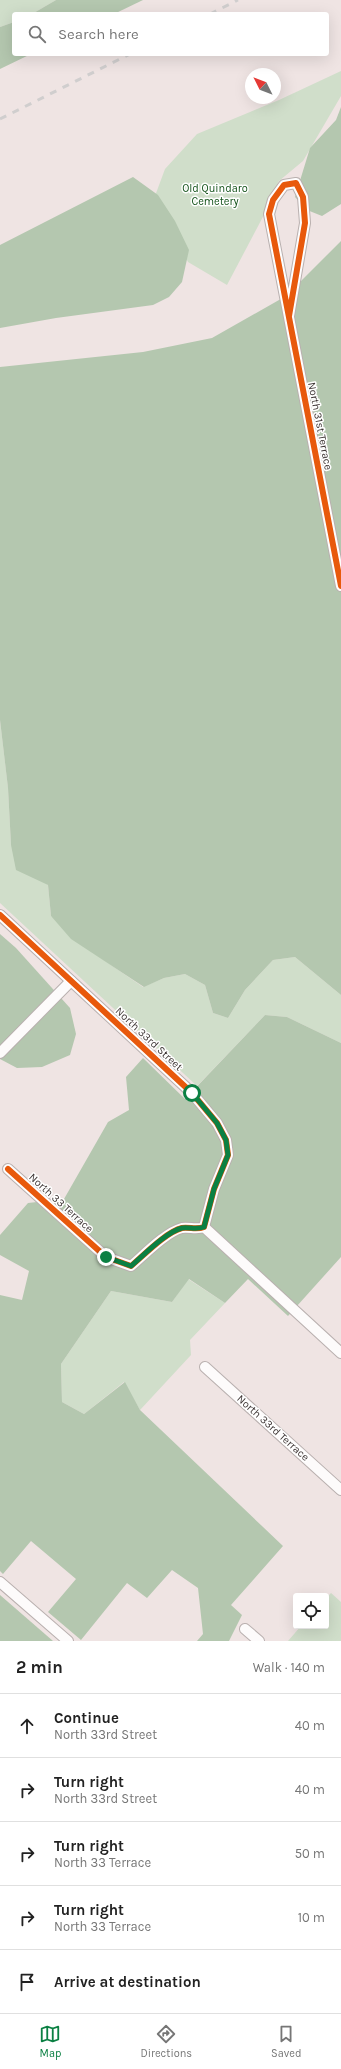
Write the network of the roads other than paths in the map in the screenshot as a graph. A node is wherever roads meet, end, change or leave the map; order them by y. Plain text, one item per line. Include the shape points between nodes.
1 (289, 316) junction
2 (341, 586) edge
3 (0, 915) edge
4 (71, 981) junction
5 (0, 1053) edge
6 (8, 1169) dead end
7 (204, 1227) junction
8 (341, 1352) edge
9 (205, 1368) dead end
10 (341, 1490) edge
11 (0, 1582) edge
12 (245, 1629) dead end
13 (68, 1641) edge
14 (259, 1641) edge

1 - 1 street, North 31st Terrace via 269,214 273,200 284,185 296,182 303,196 305,222
1 - 2 street, North 31st Terrace
3 - 4 street, North 33rd Street
4 - 5 street
4 - 7 street, North 33rd Street via 192,1093 217,1123 226,1140 228,1155 214,1189
6 - 7 street, North 33 Terrace via 106,1257 131,1266 169,1234 182,1228
7 - 8 street
9 - 10 street, North 33rd Terrace
11 - 13 street
12 - 14 street

